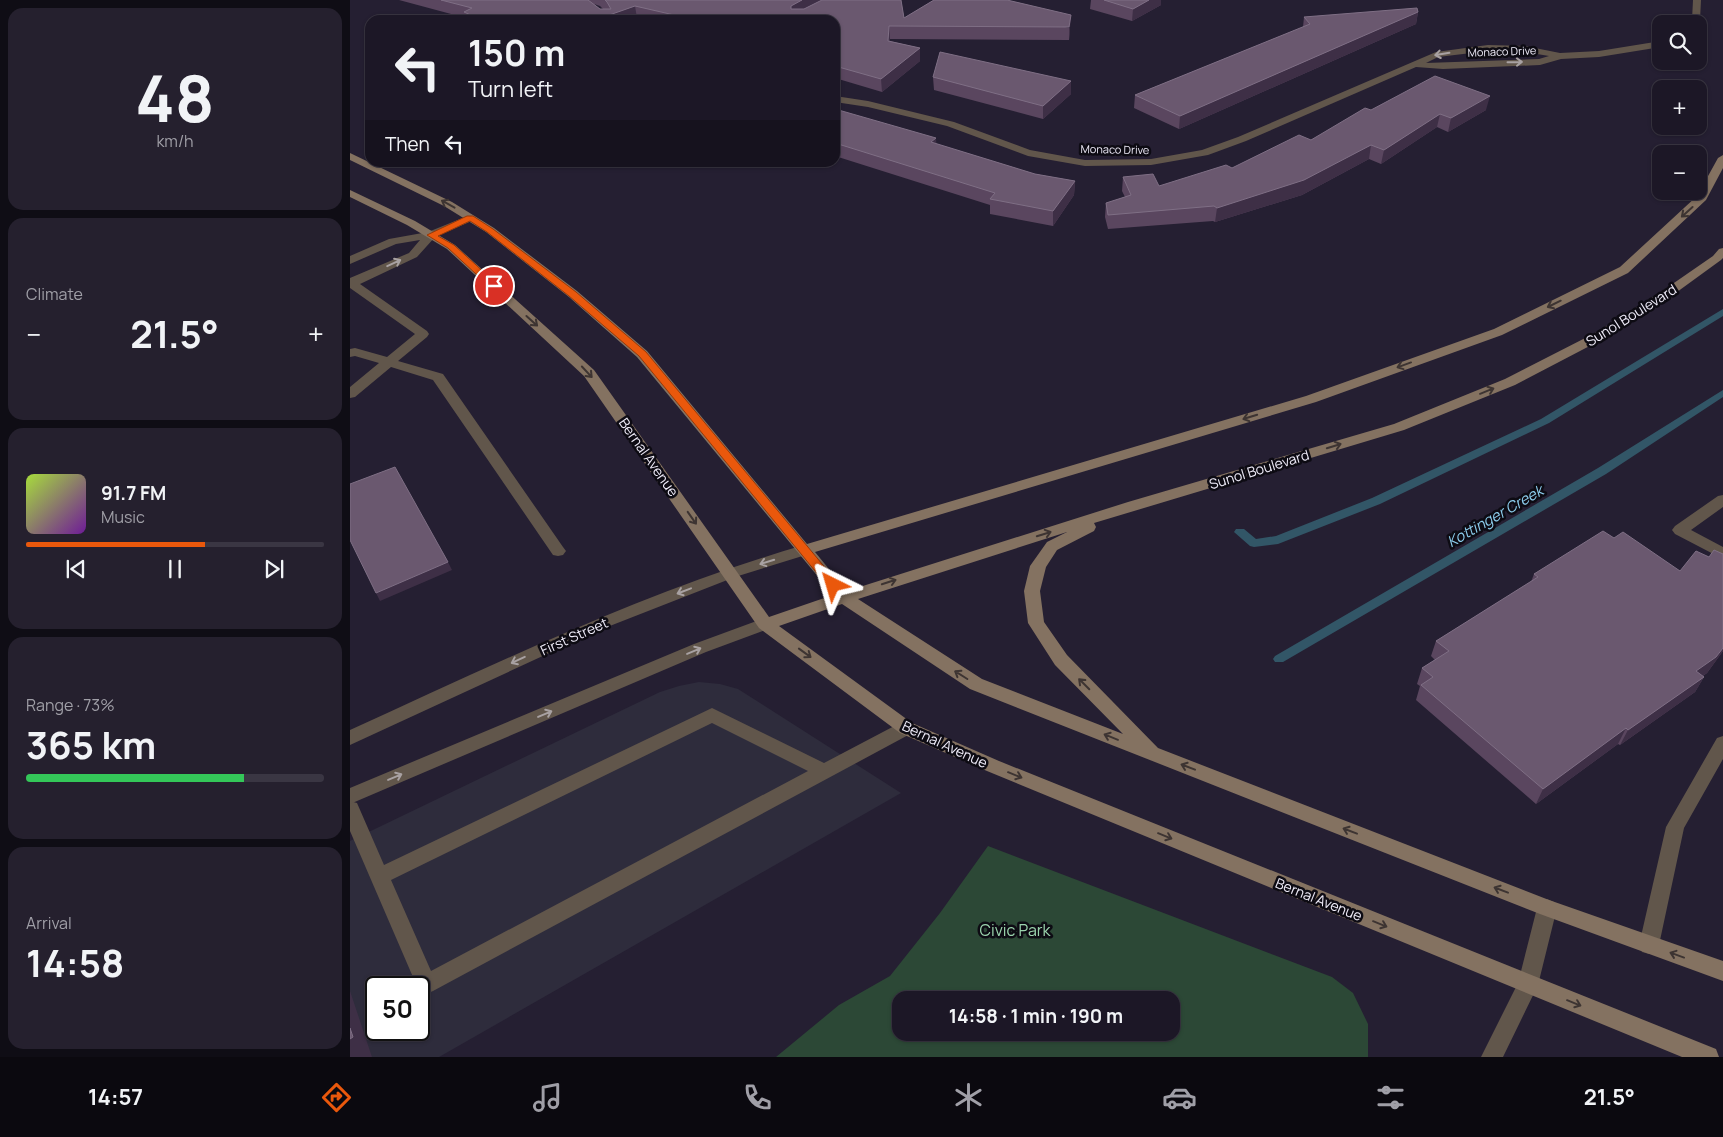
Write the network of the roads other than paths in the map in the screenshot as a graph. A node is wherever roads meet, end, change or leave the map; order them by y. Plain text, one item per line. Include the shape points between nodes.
1 (1697, 0) edge
2 (1696, 15) edge
3 (1652, 45) edge
4 (1560, 56) junction
5 (1414, 64) junction
6 (840, 100) edge
7 (350, 156) edge
8 (1723, 158) edge
9 (365, 163) edge
10 (372, 167) edge
11 (350, 193) edge
12 (470, 218) junction
13 (431, 235) junction
14 (1723, 251) edge
15 (350, 260) edge
16 (351, 282) edge
17 (350, 353) edge
18 (389, 362) junction
19 (350, 394) edge
20 (1723, 500) edge
21 (1132, 506) junction
22 (804, 550) junction
23 (558, 551) dead end
24 (1723, 554) edge
25 (730, 573) junction
26 (843, 597) junction
27 (765, 624) junction
28 (906, 728) junction
29 (350, 738) edge
30 (1723, 743) edge
31 (1156, 755) junction
32 (824, 771) junction
33 (350, 796) edge
34 (350, 809) edge
35 (378, 877) junction
36 (1547, 908) junction
37 (1649, 945) junction
38 (1723, 971) edge
39 (1528, 985) junction
40 (1492, 1057) edge
41 (1708, 1057) edge

1 - 2 street
3 - 4 street, Monaco Drive
5 -> 4 street, Monaco Drive via 1540,62
4 -> 5 street, Monaco Drive via 1525,49 1488,48 1436,55
5 - 6 street, Monaco Drive via 1242,139 1204,153 1151,162 1084,163 1028,153 950,124
9 -> 7 main road
8 -> 22 main road via 1702,198 1624,270 1498,332 1311,399
12 -> 10 main road
11 - 13 main road, Bernal Avenue
12 - 13 street
12 - 22 main road via 573,294 642,354
13 - 15 street via 393,241
16 -> 13 street via 412,255
13 -> 25 main road, Bernal Avenue via 451,247 590,373
21 -> 14 main road, Sunol Boulevard via 1398,427 1510,382 1600,336 1662,297
16 - 18 street via 423,334
17 - 18 street
18 - 19 street
18 - 23 street via 438,376
20 - 24 street via 1680,530
26 -> 21 main road, Sunol Boulevard
31 -> 21 main road via 1061,660 1036,623 1034,612 1032,591 1038,566 1052,546
22 -> 25 street, First Street
22 - 26 main road
25 - 27 main road, Bernal Avenue
25 -> 29 street, First Street via 591,627
26 - 27 main road, Sunol Boulevard
31 -> 26 main road via 976,684
27 -> 28 main road, Bernal Avenue
33 -> 27 street via 700,648
28 - 32 street
28 -> 39 main road, Bernal Avenue
30 - 37 street via 1675,827
36 -> 31 main road
32 - 35 street via 712,715
32 - 35 street via 426,984
34 - 35 street
36 - 37 main road
36 - 39 street
38 -> 37 main road
39 - 40 street
39 -> 41 main road, Bernal Avenue

